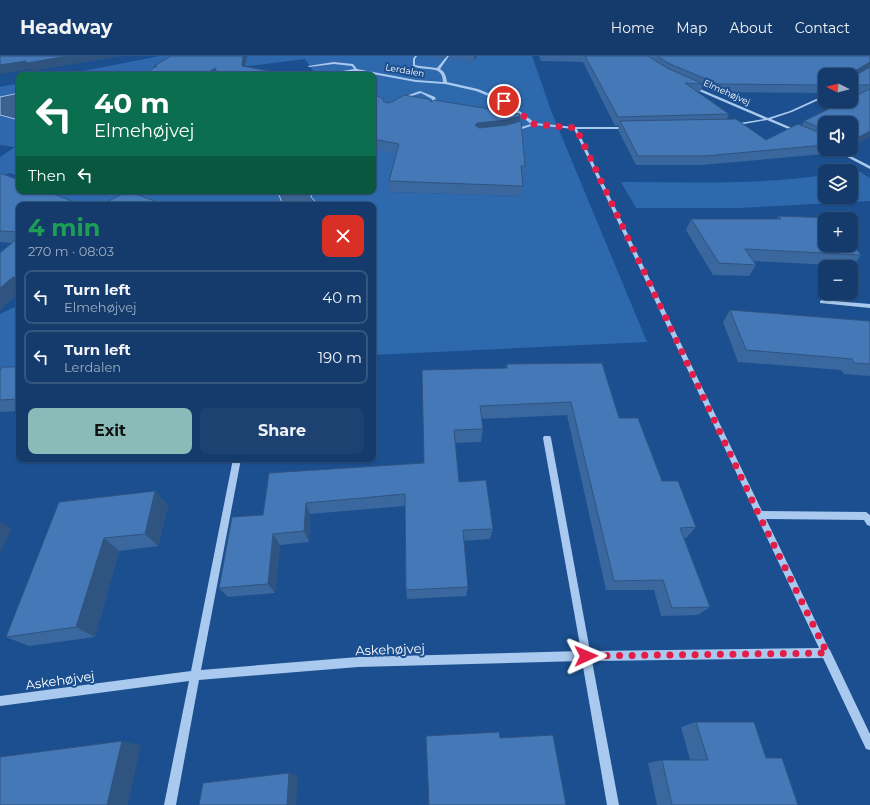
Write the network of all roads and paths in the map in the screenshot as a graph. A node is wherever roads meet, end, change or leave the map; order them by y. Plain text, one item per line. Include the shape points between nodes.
1 (416, 56) edge
2 (448, 57) edge
3 (309, 66) dead end
4 (438, 69) junction
5 (356, 70) junction
6 (342, 72) edge
7 (366, 72) edge
8 (376, 74) edge
9 (445, 83) junction
10 (687, 84) edge
11 (420, 88) dead end
12 (421, 92) junction
13 (818, 100) edge
14 (398, 102) edge
15 (431, 109) edge
16 (768, 120) junction
17 (534, 124) junction
18 (726, 126) edge
19 (576, 128) junction
20 (634, 128) edge
21 (507, 132) edge
22 (806, 135) edge
23 (847, 156) edge
24 (870, 168) edge
25 (822, 302) dead end
26 (870, 306) edge
27 (547, 438) dead end
28 (235, 462) edge
29 (759, 515) junction
30 (870, 522) edge
31 (827, 653) junction
32 (586, 656) junction
33 (195, 675) junction
34 (0, 701) edge
35 (870, 745) edge
36 (170, 805) edge
37 (613, 805) edge

1 - 4 street, Lerdalen via 413,62 417,67
2 - 4 street, Lerdalen
3 - 5 street, Lerdalen via 344,63 353,65
4 - 9 street, Lerdalen via 446,75
5 - 6 street, Lerdalen
5 - 7 street, Lerdalen
8 - 9 street, Lerdalen via 426,84
9 - 17 street, Lerdalen via 490,94 504,101
10 - 16 street, Elmehøjvej
11 - 12 street, Lerdalen
12 - 14 street, Lerdalen via 404,97
12 - 15 street, Lerdalen via 434,98 435,104
13 - 16 street, Elmehøjvej via 787,115
16 - 18 street, Elmehøjvej
16 - 22 street
17 - 19 street
17 - 21 street
19 - 20 street
19 - 29 street
23 - 24 street
25 - 26 street
27 - 32 street
28 - 33 street
29 - 30 street via 866,516
29 - 31 street
31 - 32 street, Askehøjvej
31 - 35 street
32 - 33 street, Askehøjvej via 358,662
32 - 37 street
33 - 34 street, Askehøjvej
33 - 36 street

